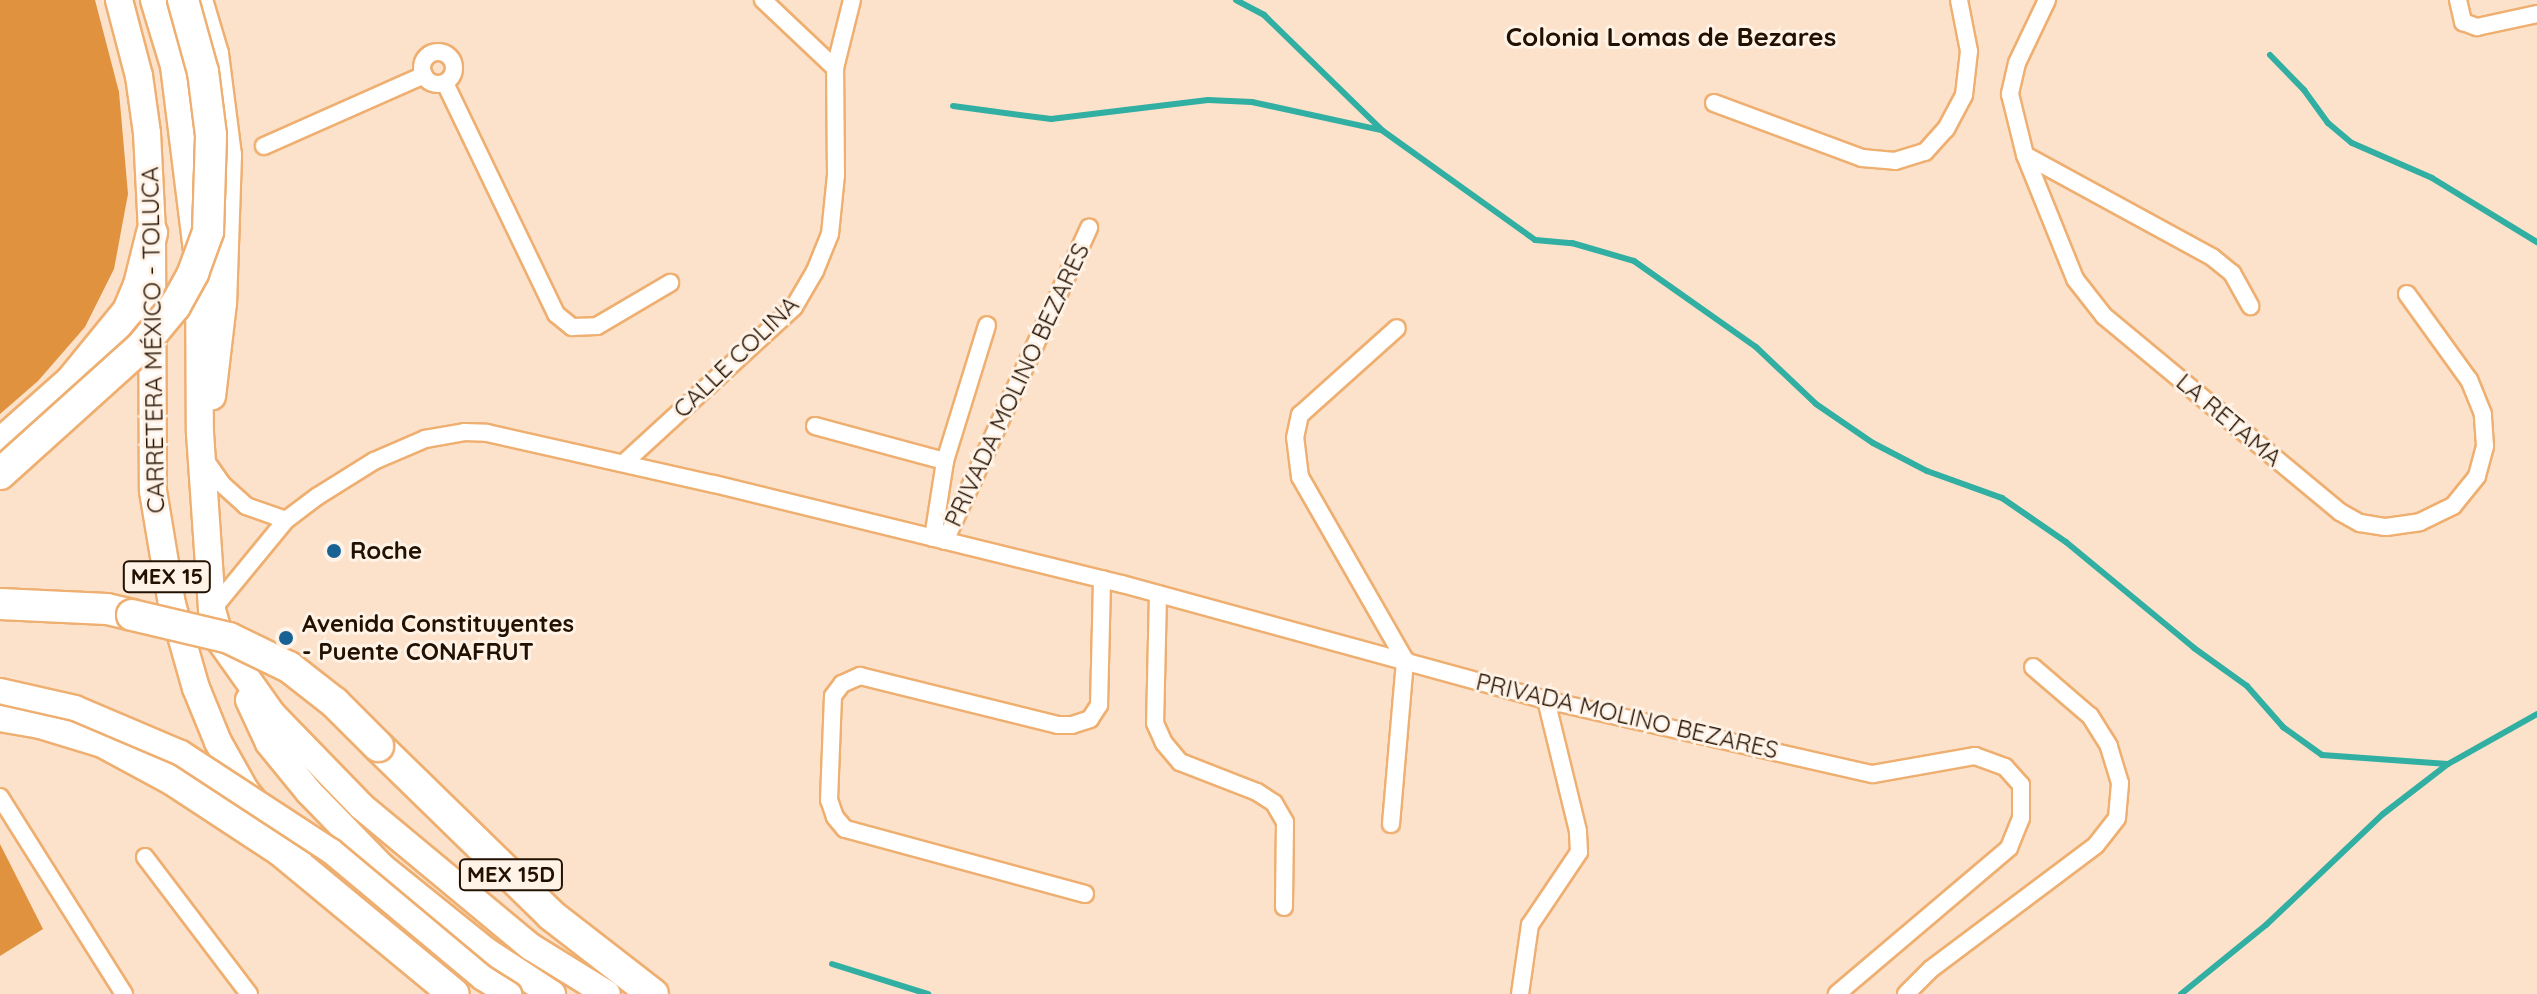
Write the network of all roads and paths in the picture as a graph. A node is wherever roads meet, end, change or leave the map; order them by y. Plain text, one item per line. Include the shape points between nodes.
1 (119, 0) edge
2 (154, 0) edge
3 (183, 0) edge
4 (199, 0) edge
5 (763, 0) edge
6 (852, 0) edge
7 (1959, 0) edge
8 (2047, 0) edge
9 (2458, 0) edge
10 (2537, 14) edge
11 (835, 68) junction
12 (424, 75) junction
13 (445, 83) junction
14 (1714, 103) dead end
15 (264, 146) dead end
16 (2025, 155) junction
17 (1089, 228) dead end
18 (152, 233) junction
19 (670, 283) dead end
20 (2407, 294) dead end
21 (2250, 306) dead end
22 (987, 325) dead end
23 (1397, 328) dead end
24 (815, 426) dead end
25 (0, 444) edge
26 (201, 444) junction
27 (945, 461) junction
28 (625, 462) junction
29 (0, 474) edge
30 (286, 520) junction
31 (939, 540) junction
32 (1102, 579) junction
33 (1158, 594) junction
34 (0, 604) edge
35 (212, 610) junction
36 (221, 642) junction
37 (1405, 660) junction
38 (2033, 667) dead end
39 (0, 691) edge
40 (1546, 700) junction
41 (0, 716) edge
42 (0, 797) edge
43 (1391, 824) dead end
44 (145, 857) dead end
45 (318, 882) junction
46 (1085, 894) dead end
47 (1284, 907) dead end
48 (124, 994) edge
49 (249, 994) edge
50 (454, 994) edge
51 (509, 994) edge
52 (552, 994) edge
53 (607, 994) edge
54 (653, 994) edge
55 (1520, 994) edge
56 (1837, 994) edge
57 (1906, 994) edge

1 - 18 main road, CARRETERA MÉXICO - TOLUCA / MEX 15 via 142,90
2 - 26 main road, CARRETERA MÉXICO - TOLUCA / MEX 15 via 174,66 199,266
3 - 29 highway, bridge via 203,72 211,135 208,232 193,273 175,306 142,346
4 - 26 main road via 217,65 228,185 215,388
5 - 11 street
6 - 11 street, CALLE COLINA
7 - 14 street via 1969,51 1964,95 1946,129 1925,152 1895,161 1862,158
8 - 16 street, LA RETAMA via 2017,63 2010,94
9 - 10 street via 2463,22 2477,27
11 - 28 street, CALLE COLINA via 836,175 830,234 815,271 794,307
12 - 13 street via 431,82
12 - 13 street via 429,56 444,54 454,66
12 - 15 street
13 - 19 street via 556,314 572,327 597,326
16 - 20 street, LA RETAMA via 2075,279 2104,316 2340,512 2360,523 2386,527 2420,522 2453,506 2477,476 2485,446 2483,414 2469,380
16 - 21 street via 2212,257 2232,273
17 - 31 street, PRIVADA MOLINO BEZARES
18 - 25 highway via 128,311 71,381
18 - 45 main road, CARRETERA MÉXICO - TOLUCA / MEX 15 via 153,491 182,645 231,766
22 - 27 street
23 - 37 street via 1300,415 1295,438 1300,477
24 - 27 street
26 - 30 street via 223,485 246,506
26 - 35 main road, CARRETERA MÉXICO - TOLUCA / MEX 15
27 - 31 street
28 - 30 street, PRIVADA MOLINO BEZARES via 526,439 464,432 425,439 374,461
28 - 31 street, PRIVADA MOLINO BEZARES
30 - 35 street, PRIVADA MOLINO BEZARES
31 - 32 street, PRIVADA MOLINO BEZARES
32 - 33 street, PRIVADA MOLINO BEZARES
32 - 46 street via 1099,705 1090,719 1058,725 860,676 842,684 833,696 829,800 845,829
33 - 37 street, PRIVADA MOLINO BEZARES
33 - 47 street via 1155,723 1180,762 1274,803 1285,822
34 - 54 highway, MEX 15D, bridge via 107,609 229,638 289,667 335,703 551,915
35 - 36 main road, CARRETERA MÉXICO - TOLUCA / MEX 15
36 - 52 main road via 269,743 309,792 382,867 486,951
36 - 53 main road, CARRETERA MÉXICO - TOLUCA / MEX 15 via 272,714 361,806 531,947
37 - 40 street, PRIVADA MOLINO BEZARES
37 - 43 street
38 - 57 street via 2090,716 2109,746 2120,783 2117,818 2096,845 1931,969
39 - 51 main road, bridge via 75,708 181,753 331,851
40 - 55 street via 1579,852 1530,925
40 - 56 street, PRIVADA MOLINO BEZARES via 1873,774 1975,756 2005,767 2021,785 2021,818 2009,848
41 - 45 highway via 72,731 126,753 247,827
42 - 48 street
44 - 49 street
45 - 50 highway, MEX 15

